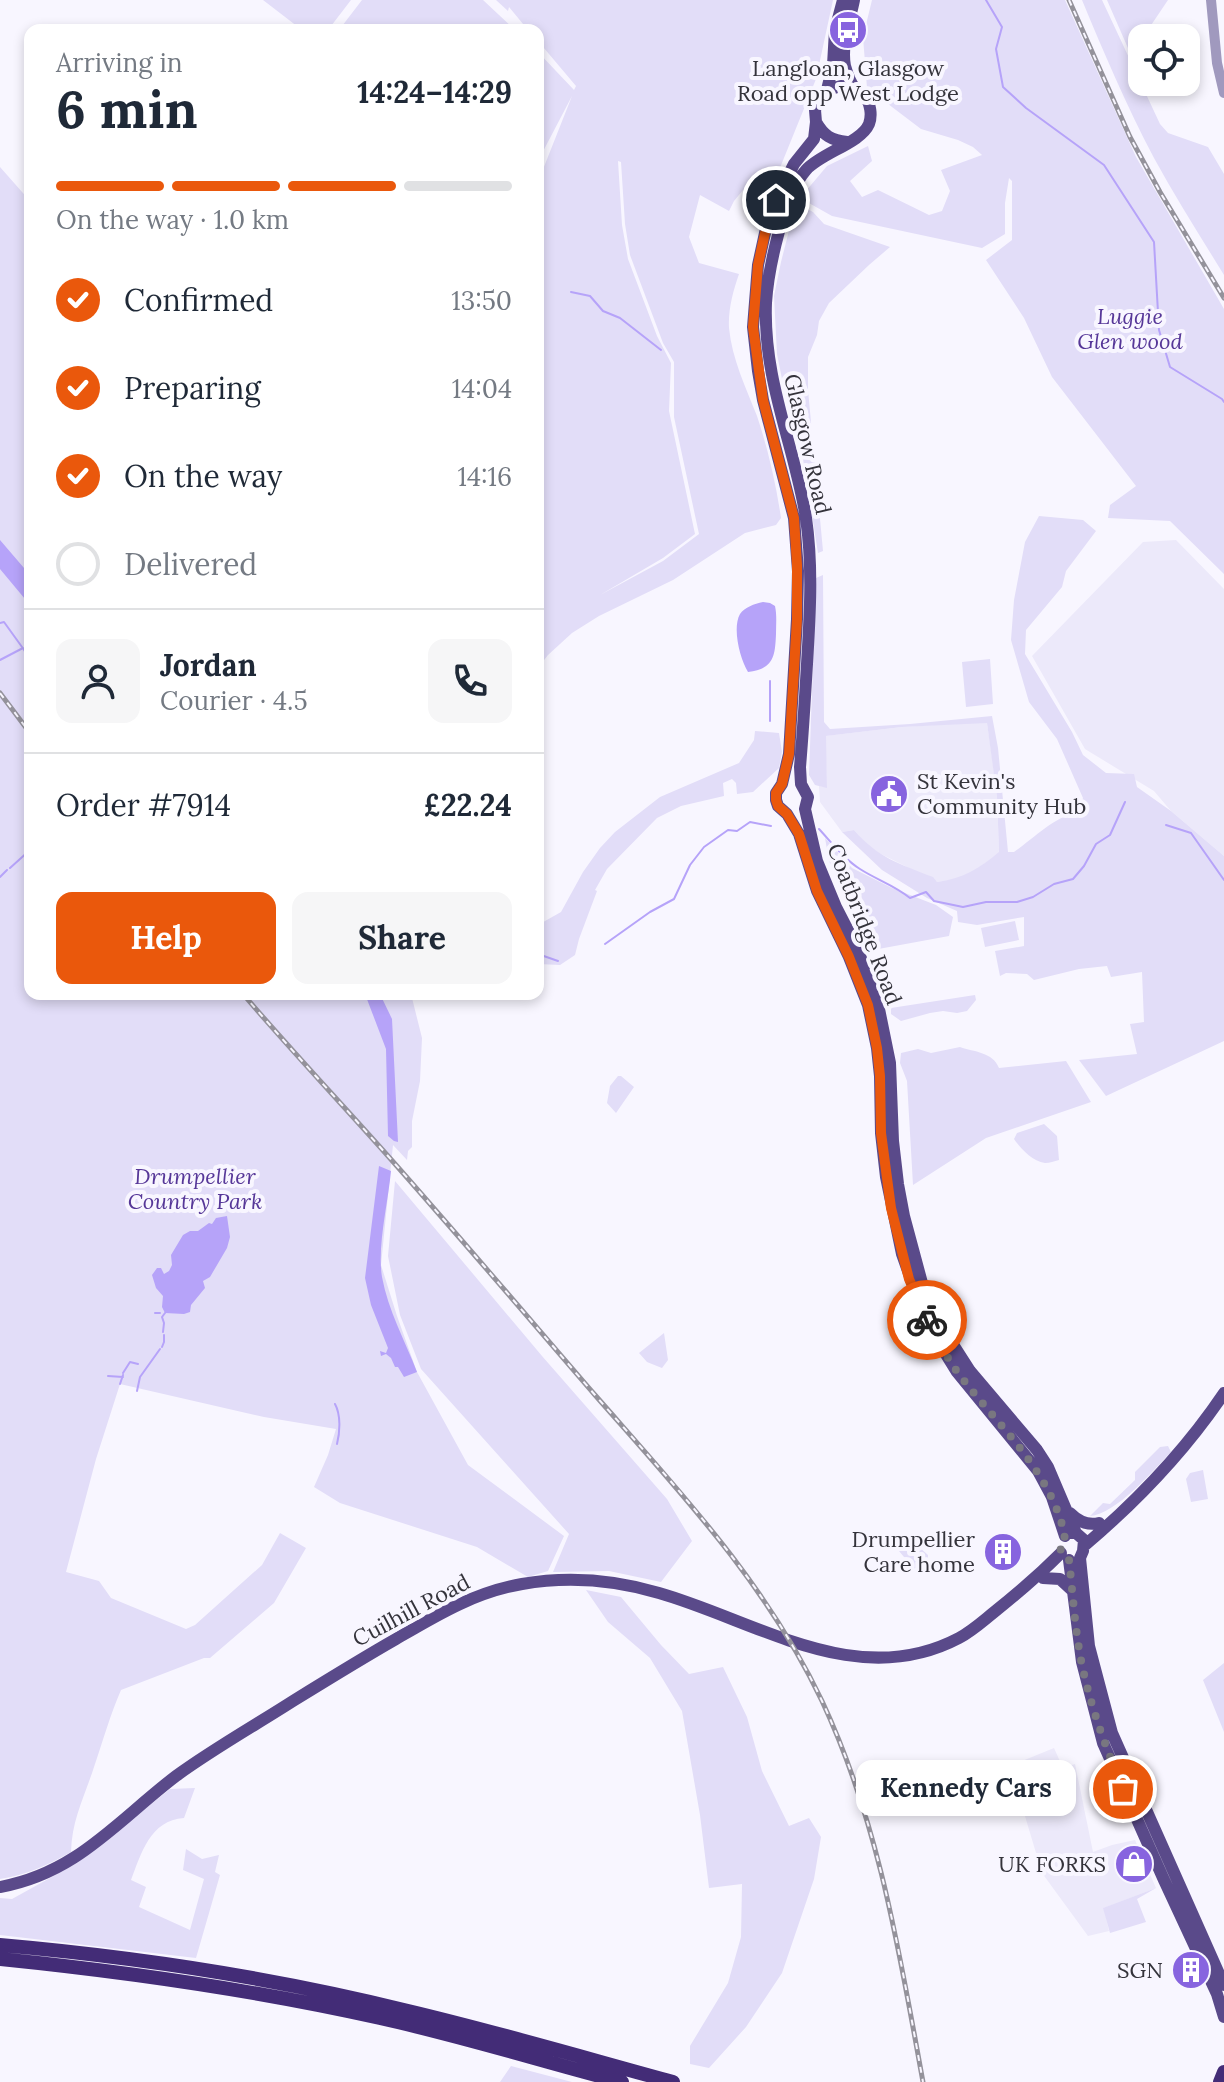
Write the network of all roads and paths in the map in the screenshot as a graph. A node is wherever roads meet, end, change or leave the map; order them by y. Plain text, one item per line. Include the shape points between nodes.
1 (843, 0) edge
2 (854, 0) edge
3 (1211, 0) edge
4 (855, 88) junction
5 (827, 90) junction
6 (1224, 93) edge
7 (816, 122) junction
8 (847, 142) junction
9 (781, 443) junction
10 (804, 565) junction
11 (782, 784) junction
12 (801, 784) junction
13 (805, 809) junction
14 (787, 814) junction
15 (1224, 1393) edge
16 (1129, 1503) junction
17 (1067, 1511) junction
18 (1099, 1523) junction
19 (1073, 1547) junction
20 (1043, 1578) junction
21 (1073, 1591) junction
22 (1016, 1594) junction
23 (0, 1887) edge
24 (0, 1945) edge
25 (0, 1959) edge
26 (1224, 1985) edge
27 (1224, 2017) edge
28 (1224, 2072) edge
29 (622, 2082) edge
30 (673, 2082) edge
31 (1220, 2082) edge

1 - 5 main road, Glasgow Road
2 - 4 main road, Glasgow Road via 844,61
3 - 6 street
4 - 5 main road
4 - 8 main road, Glasgow Road via 871,108 870,122 862,135
5 - 7 main road, Glasgow Road via 815,110
7 - 8 main road via 823,134
7 - 9 main road, Glasgow Road via 814,139 794,164 773,208 758,265 753,327 763,400
8 - 9 main road, Glasgow Road via 806,170 771,263 768,345
9 - 10 main road, Glasgow Road via 798,477 806,519
10 - 11 main road, Glasgow Road
10 - 12 main road, Glasgow Road via 809,621
11 - 12 main road
11 - 14 main road, Coatbridge Road via 776,800
12 - 13 main road, Coatbridge Road via 808,797
13 - 14 main road
13 - 17 main road, Coatbridge Road via 825,883 878,1004 890,1063 898,1184 922,1283 970,1371 1037,1450
14 - 19 main road, Coatbridge Road via 868,1005 880,1076 886,1177 909,1279 957,1372 1038,1471
15 - 16 main road via 1180,1453
16 - 18 main road
16 - 19 main road via 1105,1528
17 - 18 main road via 1089,1525
17 - 19 main road, Coatbridge Road
18 - 19 main road
19 - 20 main road
19 - 21 main road, Coatbridge Road
19 - 22 main road
19 - 26 main road, Coatbridge Road via 1097,1685 1112,1733
20 - 21 main road via 1060,1579
20 - 22 main road
21 - 27 main road, Coatbridge Road via 1082,1662 1103,1743
22 - 23 main road, Cuilhill Road via 959,1638 913,1654 860,1657 821,1651 663,1594 611,1582 548,1581 500,1589 439,1614 225,1743 65,1865
24 - 30 highway via 277,1983 406,2010
25 - 29 highway via 264,1994 459,2037
28 - 31 highway

